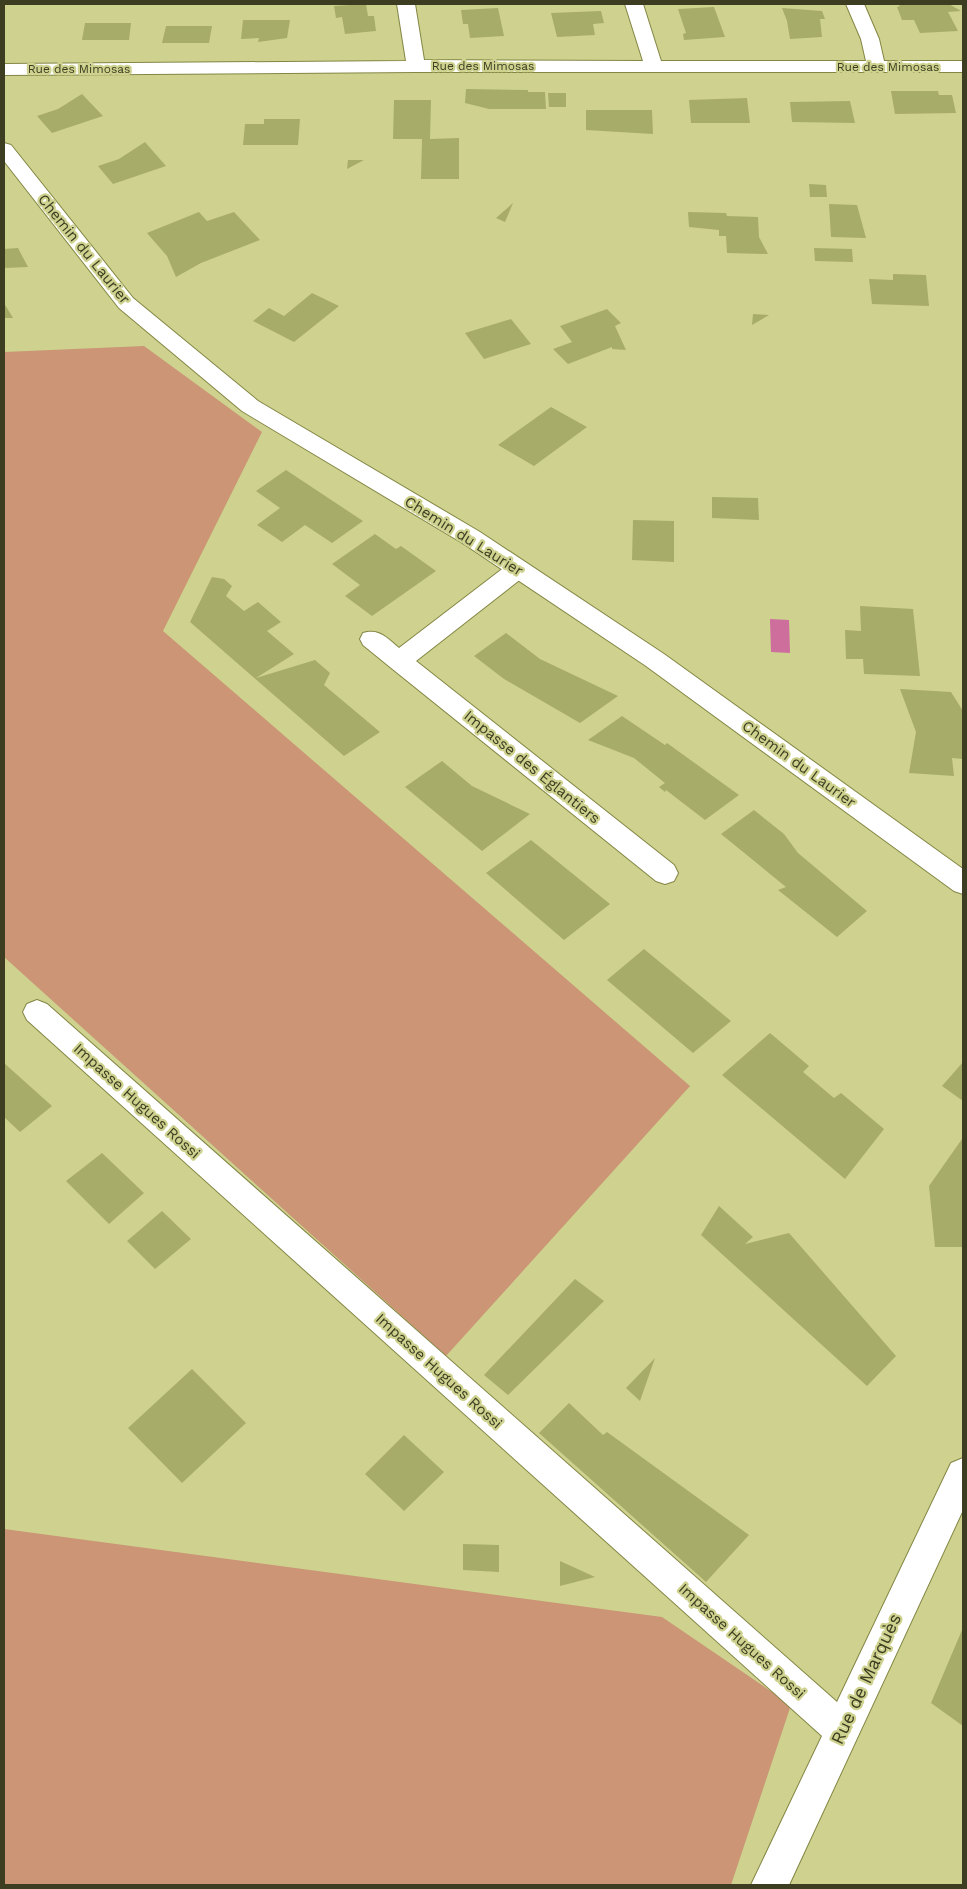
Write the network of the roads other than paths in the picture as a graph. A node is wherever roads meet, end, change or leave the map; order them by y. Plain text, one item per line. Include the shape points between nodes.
1 (406, 4) edge
2 (634, 4) edge
3 (855, 4) edge
4 (416, 66) junction
5 (654, 67) junction
6 (876, 67) junction
7 (963, 67) edge
8 (4, 70) edge
9 (4, 149) edge
10 (518, 569) junction
11 (372, 639) dead end
12 (399, 661) junction
13 (665, 873) dead end
14 (963, 883) edge
15 (37, 1012) dead end
16 (963, 1474) edge
17 (842, 1730) junction
18 (770, 1885) edge

1 - 4 street
2 - 5 street
3 - 6 street via 870,39
4 - 5 street, Rue des Mimosas
4 - 8 street, Rue des Mimosas
5 - 6 street, Rue des Mimosas
6 - 7 street, Rue des Mimosas
9 - 10 street, Chemin du Laurier via 126,303 250,406 472,538
10 - 12 street
10 - 14 street, Chemin du Laurier via 663,666
11 - 12 street, Impasse des Églantiers
12 - 13 street, Impasse des Églantiers
15 - 17 street, Impasse Hugues Rossi
16 - 17 street, Rue de Marquès
17 - 18 street, Rue de Marquès

